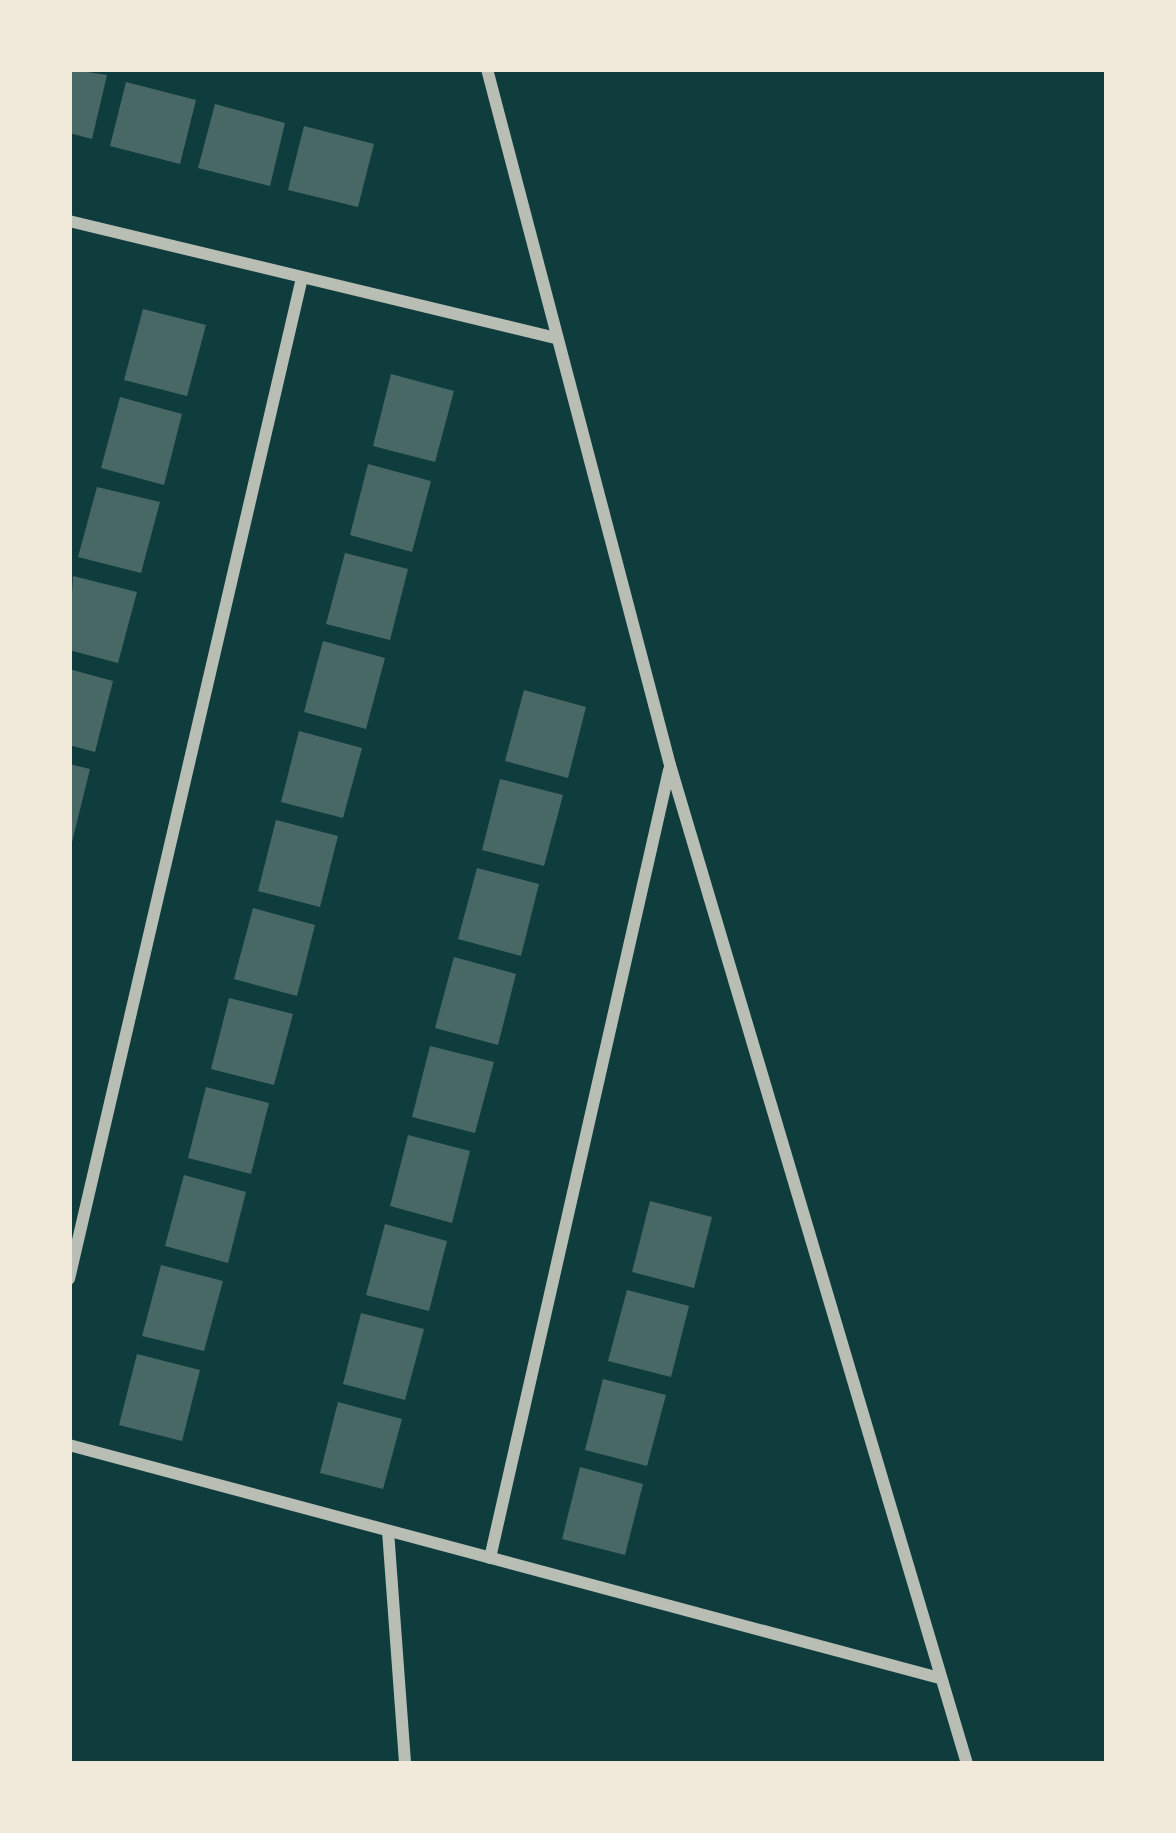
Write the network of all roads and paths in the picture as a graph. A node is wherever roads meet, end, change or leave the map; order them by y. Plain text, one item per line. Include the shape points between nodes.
1 (487, 69) edge
2 (69, 221) edge
3 (302, 278) junction
4 (556, 338) junction
5 (670, 765) junction
6 (69, 1279) edge
7 (69, 1445) edge
8 (388, 1531) junction
9 (490, 1558) junction
10 (939, 1678) junction
11 (405, 1764) edge
12 (967, 1764) edge

1 - 4 street
2 - 3 street
3 - 4 street
3 - 6 street
4 - 5 street
5 - 9 street
5 - 10 street
7 - 8 street
8 - 9 street
8 - 11 street
9 - 10 street
10 - 12 street

